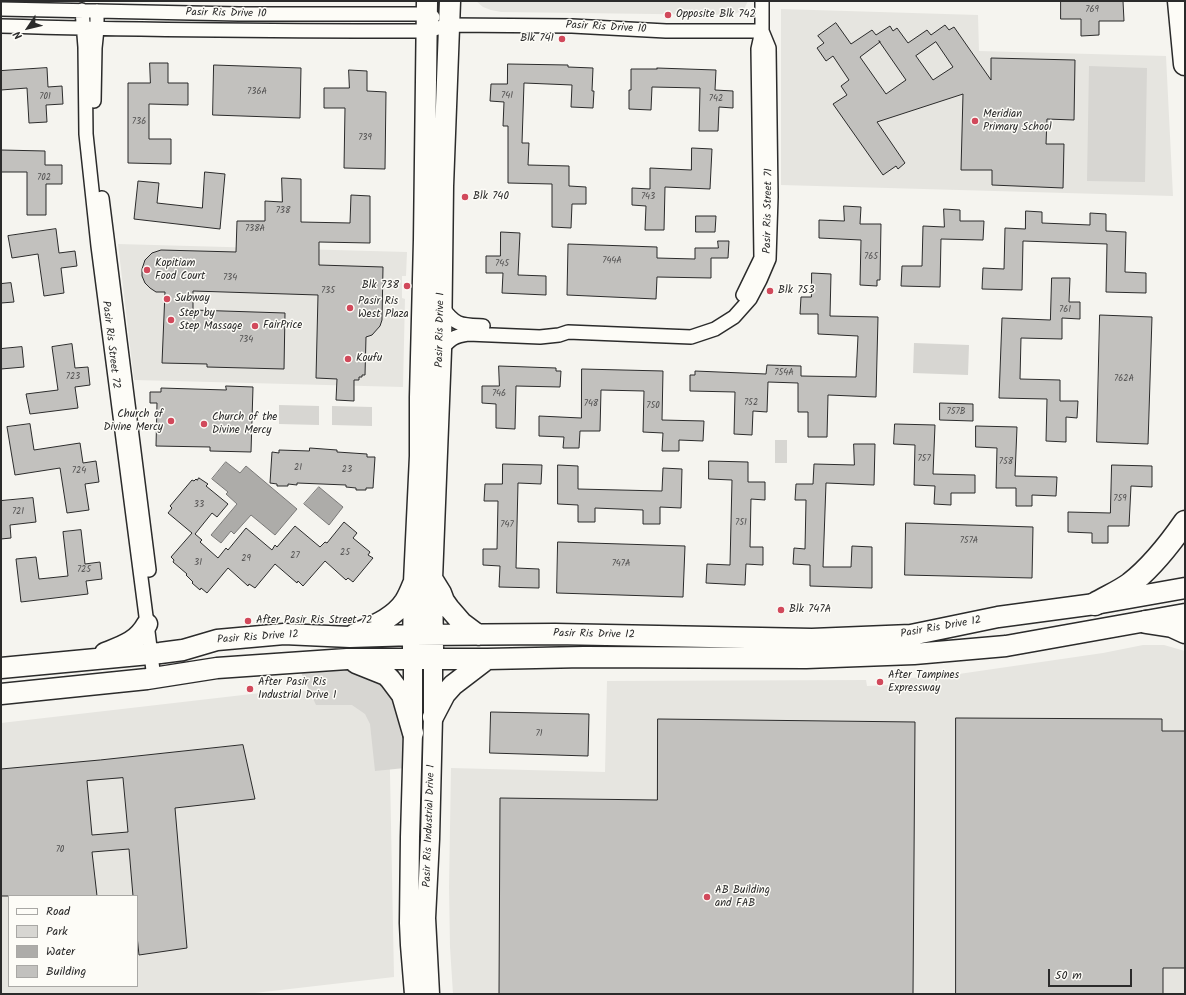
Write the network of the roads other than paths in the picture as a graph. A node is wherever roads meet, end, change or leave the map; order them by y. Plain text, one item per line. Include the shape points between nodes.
1 (450, 1) edge
2 (762, 1) edge
3 (1179, 1) edge
4 (1, 9) edge
5 (82, 10) junction
6 (98, 11) junction
7 (163, 12) junction
8 (427, 15) edge
9 (449, 25) junction
10 (1, 26) edge
11 (83, 29) junction
12 (97, 29) junction
13 (164, 30) junction
14 (762, 32) junction
15 (1185, 64) edge
16 (441, 306) junction
17 (568, 332) junction
18 (441, 350) junction
19 (1185, 522) edge
20 (423, 580) junction
21 (1185, 588) edge
22 (1095, 604) junction
23 (1185, 614) edge
24 (1146, 622) junction
25 (147, 624) junction
26 (1185, 632) edge
27 (423, 635) junction
28 (478, 635) junction
29 (350, 637) junction
30 (155, 654) junction
31 (347, 659) junction
32 (423, 659) junction
33 (487, 659) junction
34 (80, 661) junction
35 (1, 668) edge
36 (158, 677) junction
37 (1, 694) edge
38 (433, 717) junction
39 (413, 733) junction
40 (427, 930) junction
41 (410, 945) junction
42 (414, 994) edge
43 (430, 994) edge

1 - 9 main road, Pasir Ris Drive 1
2 - 14 street, Pasir Ris Street 71
3 - 15 highway
4 - 5 street, Pasir Ris Drive 10
5 - 6 street, Pasir Ris Drive 10
5 - 11 street, Pasir Ris Street 72
6 - 7 street, Pasir Ris Drive 10
6 - 12 street, Pasir Ris Street 72
7 - 8 street, Pasir Ris Drive 10
7 - 13 street
8 - 9 street, Pasir Ris Drive 10
8 - 13 street, Pasir Ris Drive 10 via 279,31
8 - 20 main road, Pasir Ris Drive 1 via 420,396
9 - 14 street, Pasir Ris Drive 10
9 - 16 main road, Pasir Ris Drive 1
10 - 11 street, Pasir Ris Drive 10
11 - 12 street, Pasir Ris Drive 10
11 - 25 street, Pasir Ris Street 72 via 86,134 98,246
12 - 13 street, Pasir Ris Drive 10
12 - 30 street, Pasir Ris Street 72 via 95,139
14 - 17 street, Pasir Ris Street 71 via 769,48 769,260 750,299 734,317 691,337
16 - 17 street, Pasir Ris Street 71 via 455,322 462,325 560,328
16 - 18 main road, Pasir Ris Drive 1
17 - 18 street, Pasir Ris Street 71 via 540,337 460,335 449,340
18 - 20 main road, Pasir Ris Drive 1
19 - 22 highway via 1148,568 1130,584
20 - 27 main road, Pasir Ris Drive 1
20 - 28 main road via 441,593 448,608
20 - 29 main road via 394,613
21 - 22 main road, Pasir Ris Drive 12
22 - 28 main road, Pasir Ris Drive 12 via 998,617 911,636 812,639
23 - 24 main road, Pasir Ris Drive 12
24 - 26 highway via 1172,626
24 - 33 main road, Pasir Ris Drive 12 via 1006,646 914,654 806,658
25 - 30 street, Pasir Ris Street 72
25 - 34 main road via 138,637 124,646
27 - 28 main road, Pasir Ris Drive 12
27 - 29 main road, Pasir Ris Drive 12
27 - 32 main road, Pasir Ris Drive 1
29 - 30 main road, Pasir Ris Drive 12 via 284,634 217,640 183,650
30 - 34 main road, Pasir Ris Drive 12
30 - 36 street, Pasir Ris Street 72
31 - 32 main road, Pasir Ris Drive 12
31 - 36 main road, Pasir Ris Drive 12 via 217,668
31 - 39 main road via 390,679 402,695
32 - 33 main road, Pasir Ris Drive 12
32 - 38 main road, Pasir Ris Industrial Drive 1
32 - 39 main road, Pasir Ris Industrial Drive 1
33 - 38 main road via 453,685 445,694
34 - 35 main road, Pasir Ris Drive 12
36 - 37 main road, Pasir Ris Drive 12
38 - 40 main road, Pasir Ris Industrial Drive 1
39 - 41 main road, Pasir Ris Industrial Drive 1
40 - 41 main road via 419,942
40 - 43 main road, Pasir Ris Industrial Drive 1
41 - 42 main road, Pasir Ris Industrial Drive 1

